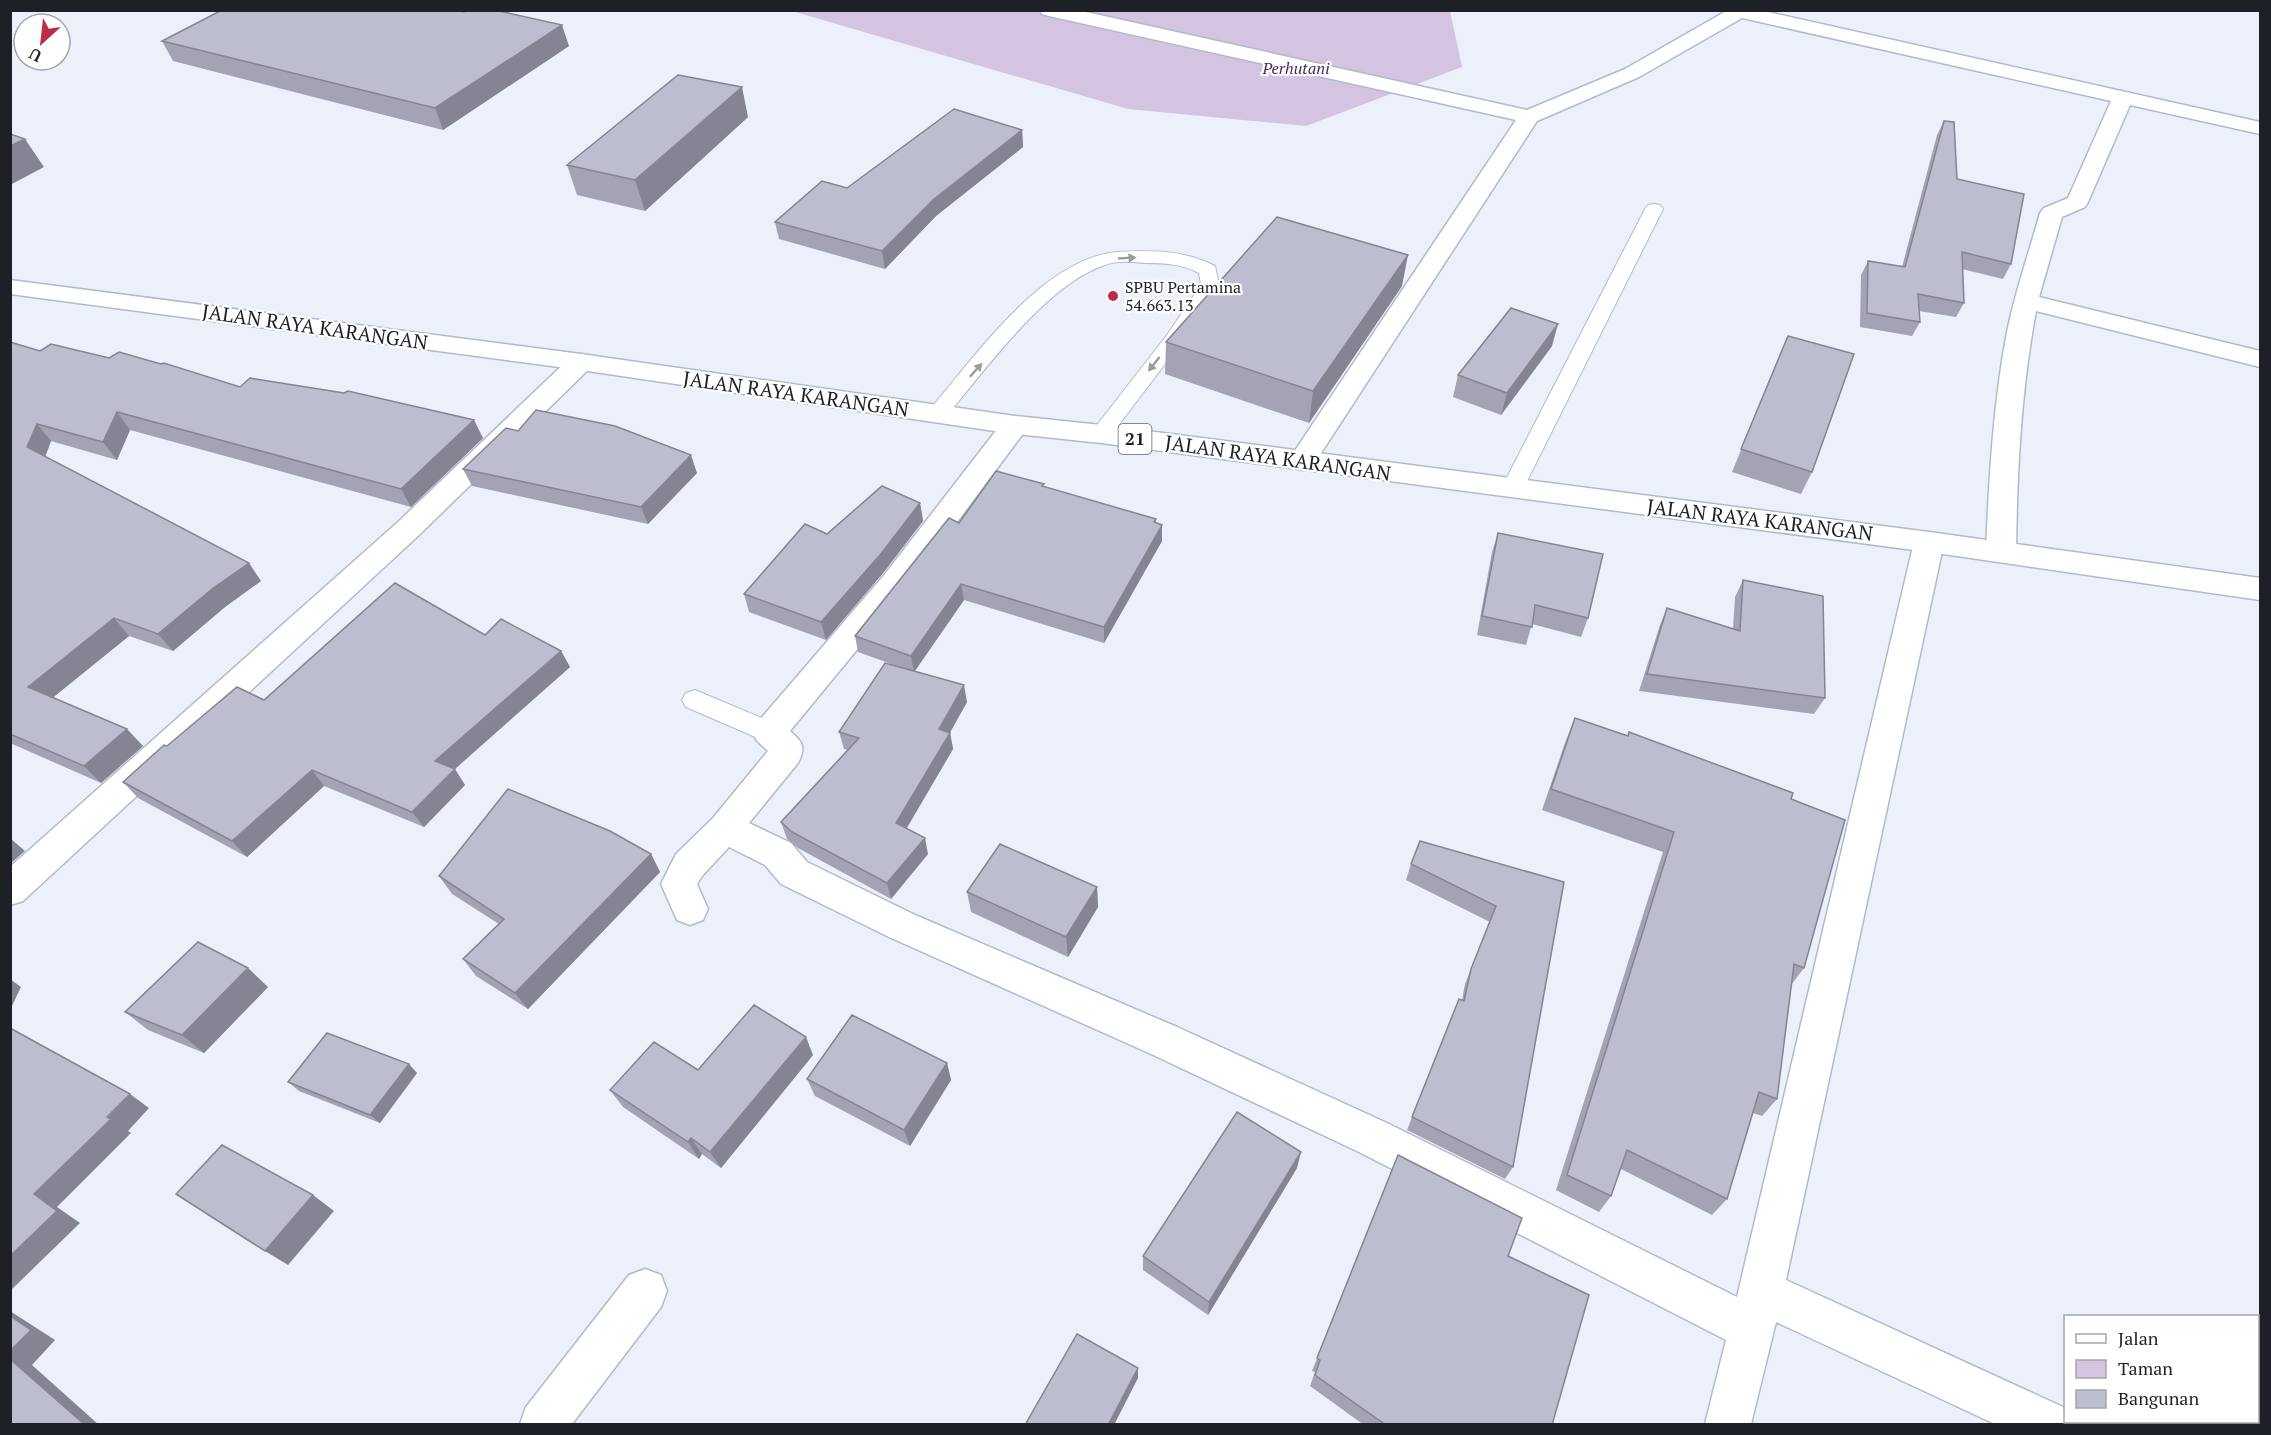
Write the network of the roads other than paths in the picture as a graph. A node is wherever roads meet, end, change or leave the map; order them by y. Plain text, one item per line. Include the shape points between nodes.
1 (1049, 10) edge
2 (1742, 11) edge
3 (2122, 97) junction
4 (1529, 117) junction
5 (2260, 128) edge
6 (1654, 209) dead end
7 (10, 287) edge
8 (2026, 301) junction
9 (2260, 359) edge
10 (581, 363) junction
11 (937, 414) junction
12 (1016, 425) junction
13 (1101, 434) junction
14 (1309, 450) junction
15 (1512, 489) junction
16 (2001, 541) junction
17 (1929, 542) junction
18 (2260, 589) edge
19 (695, 700) dead end
20 (769, 732) junction
21 (724, 828) junction
22 (10, 890) edge
23 (690, 909) dead end
24 (645, 1291) dead end
25 (1756, 1310) junction
26 (543, 1425) edge
27 (1728, 1425) edge
28 (2046, 1425) edge

1 - 4 main road
2 - 3 main road
2 - 4 main road via 1632,73
3 - 5 main road
3 - 8 main road via 2078,202 2052,213
4 - 14 main road
6 - 15 lane
7 - 10 main road, JALAN RAYA KARANGAN / 21
8 - 9 main road
8 - 16 main road via 2014,367
10 - 11 main road, JALAN RAYA KARANGAN / 21
10 - 22 main road via 408,529
11 - 12 main road, JALAN RAYA KARANGAN / 21
11 -> 13 lane via 1032,308 1072,272 1101,260 1130,257 1186,260 1208,270 1210,284 1204,295
12 - 13 main road, JALAN RAYA KARANGAN / 21
12 - 20 main road via 938,530
13 - 14 main road, JALAN RAYA KARANGAN / 21
14 - 15 main road, JALAN RAYA KARANGAN / 21
15 - 17 main road, JALAN RAYA KARANGAN / 21
16 - 17 main road, JALAN RAYA KARANGAN / 21
16 - 18 main road, JALAN RAYA KARANGAN / 21
17 - 25 main road
19 - 20 lane
20 - 21 main road via 781,740 786,754
21 - 23 main road via 689,866 679,884
21 - 25 main road via 778,854 794,873 891,921 1163,1040
24 - 26 main road
25 - 27 main road
25 - 28 main road

